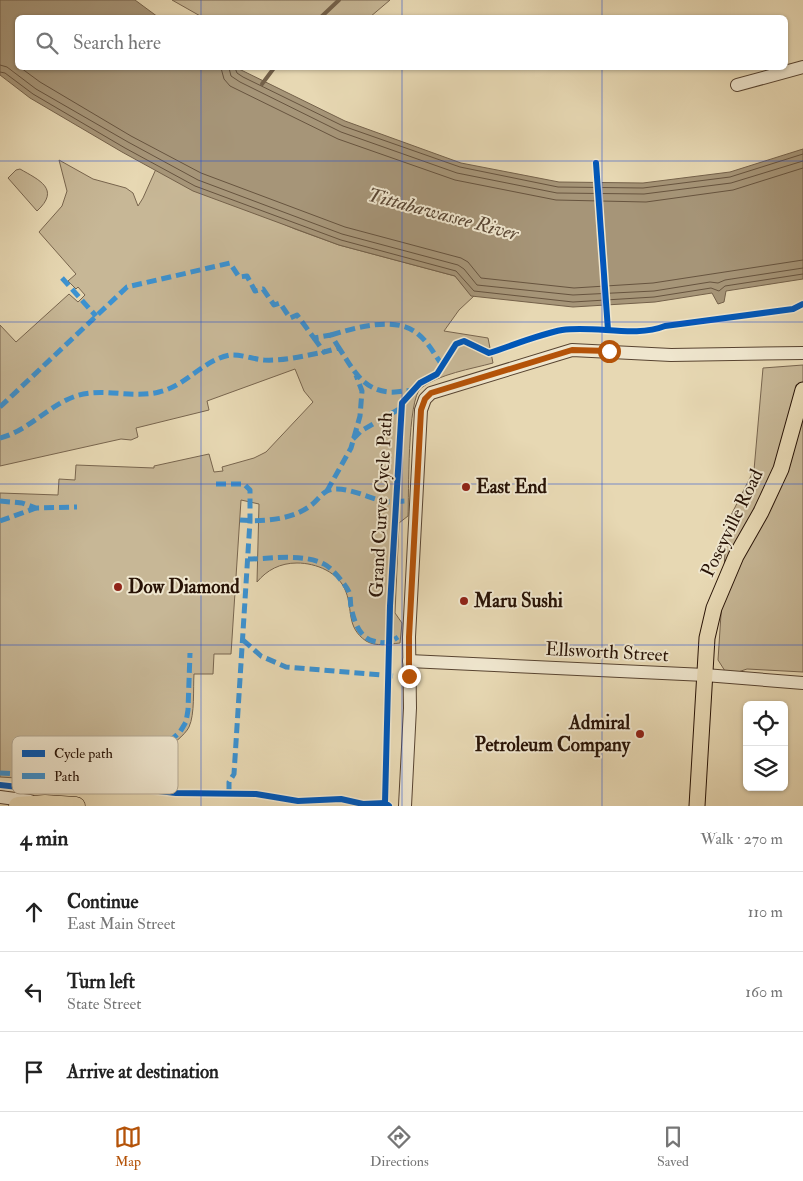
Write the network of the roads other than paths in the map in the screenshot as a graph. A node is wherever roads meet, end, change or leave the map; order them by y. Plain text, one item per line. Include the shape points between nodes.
1 (803, 67) edge
2 (738, 85) dead end
3 (803, 353) edge
4 (803, 390) edge
5 (409, 661) junction
6 (705, 675) junction
7 (803, 683) edge
8 (0, 797) edge
9 (45, 804) junction
10 (18, 806) edge
11 (72, 806) edge
12 (76, 806) edge
13 (405, 806) edge
14 (697, 806) edge

1 - 2 street
3 - 5 street via 671,355 572,350 431,393 421,410
4 - 6 main road, Poseyville Road via 781,468 736,556 714,608 707,638
5 - 6 street, Ellsworth Street
5 - 13 street
6 - 7 street, Ellsworth Street
6 - 14 main road, Poseyville Road
8 - 9 street
9 - 10 highway
9 - 11 highway
11 - 12 highway

